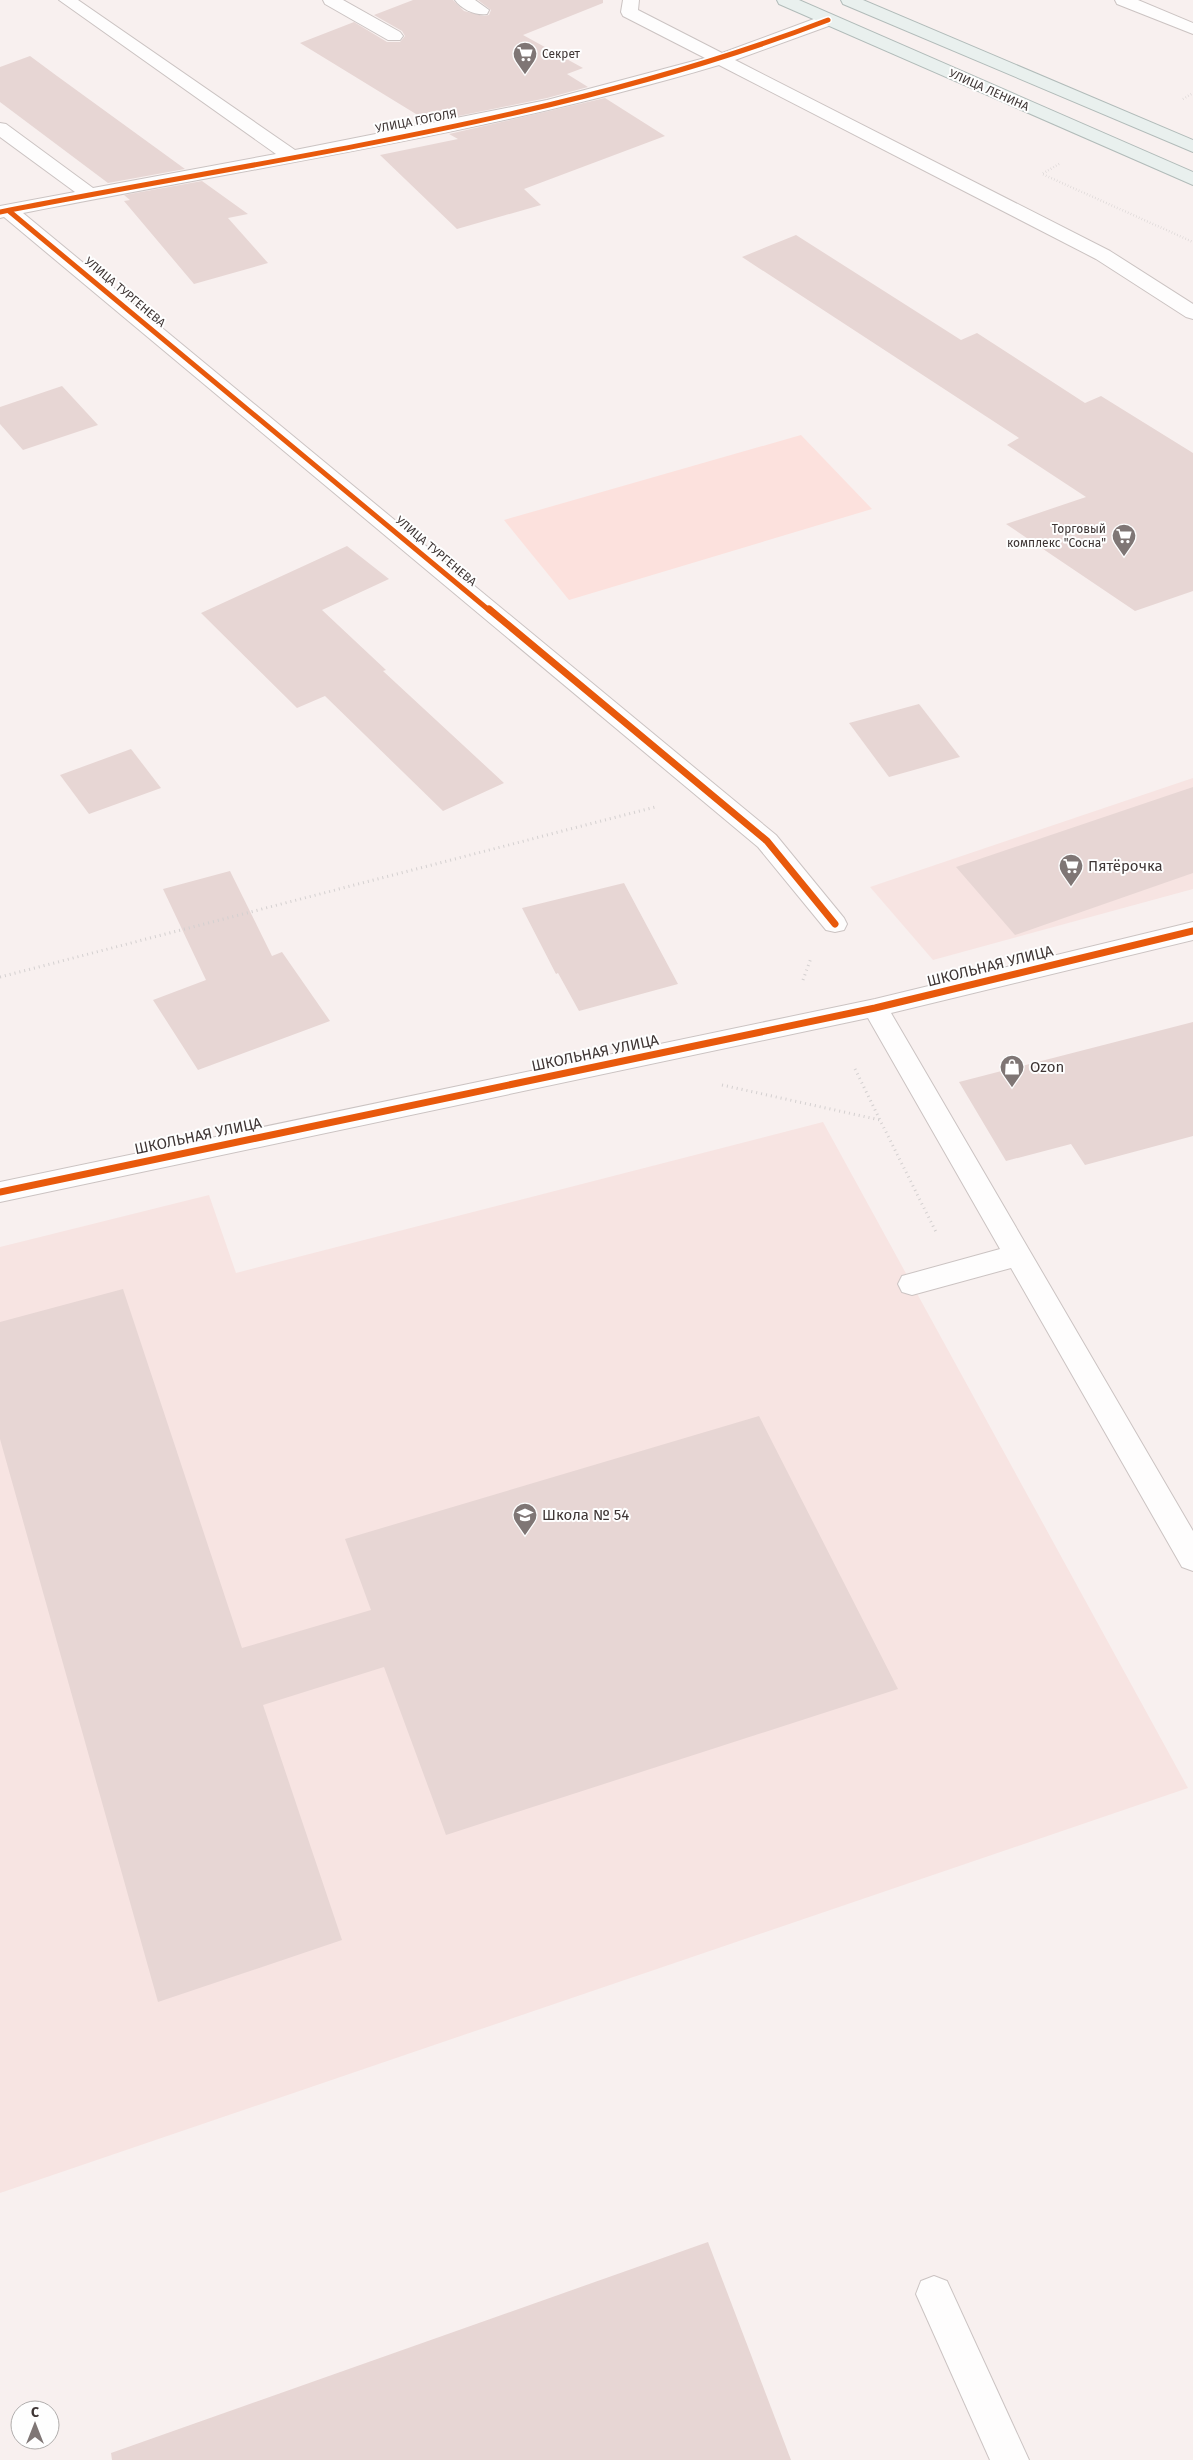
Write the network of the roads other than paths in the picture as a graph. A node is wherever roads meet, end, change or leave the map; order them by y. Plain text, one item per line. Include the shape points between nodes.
1 (66, 0) edge
2 (331, 0) edge
3 (463, 0) edge
4 (631, 0) edge
5 (785, 0) edge
6 (849, 0) edge
7 (1124, 0) edge
8 (481, 10) dead end
9 (828, 20) junction
10 (1193, 30) edge
11 (394, 36) dead end
12 (718, 59) junction
13 (0, 128) edge
14 (1193, 147) edge
15 (292, 156) junction
16 (1193, 179) edge
17 (91, 195) junction
18 (4, 211) edge
19 (1193, 313) edge
20 (835, 924) dead end
21 (1193, 931) edge
22 (876, 1008) junction
23 (0, 1192) edge
24 (1018, 1255) junction
25 (912, 1284) dead end
26 (1193, 1558) edge
27 (934, 2294) dead end
28 (1010, 2460) edge

1 - 15 street
2 - 11 street
3 - 8 street
4 - 12 street via 630,12
5 - 9 main road, УЛИЦА ЛЕНИНА
6 - 14 main road, УЛИЦА ЛЕНИНА
7 - 10 street
9 - 12 street, УЛИЦА ГОГОЛЯ
9 - 16 main road, УЛИЦА ЛЕНИНА
12 - 15 street, УЛИЦА ГОГОЛЯ via 526,112
12 - 19 street via 1103,254
13 - 17 street
15 - 17 street, УЛИЦА ГОГОЛЯ
17 - 18 street, УЛИЦА ГОГОЛЯ
18 - 20 street, УЛИЦА ТУРГЕНЕВА via 710,793 767,842
21 - 22 street, ШКОЛЬНАЯ УЛИЦА
22 - 23 street, ШКОЛЬНАЯ УЛИЦА
22 - 24 street
24 - 25 street
24 - 26 street
27 - 28 street

